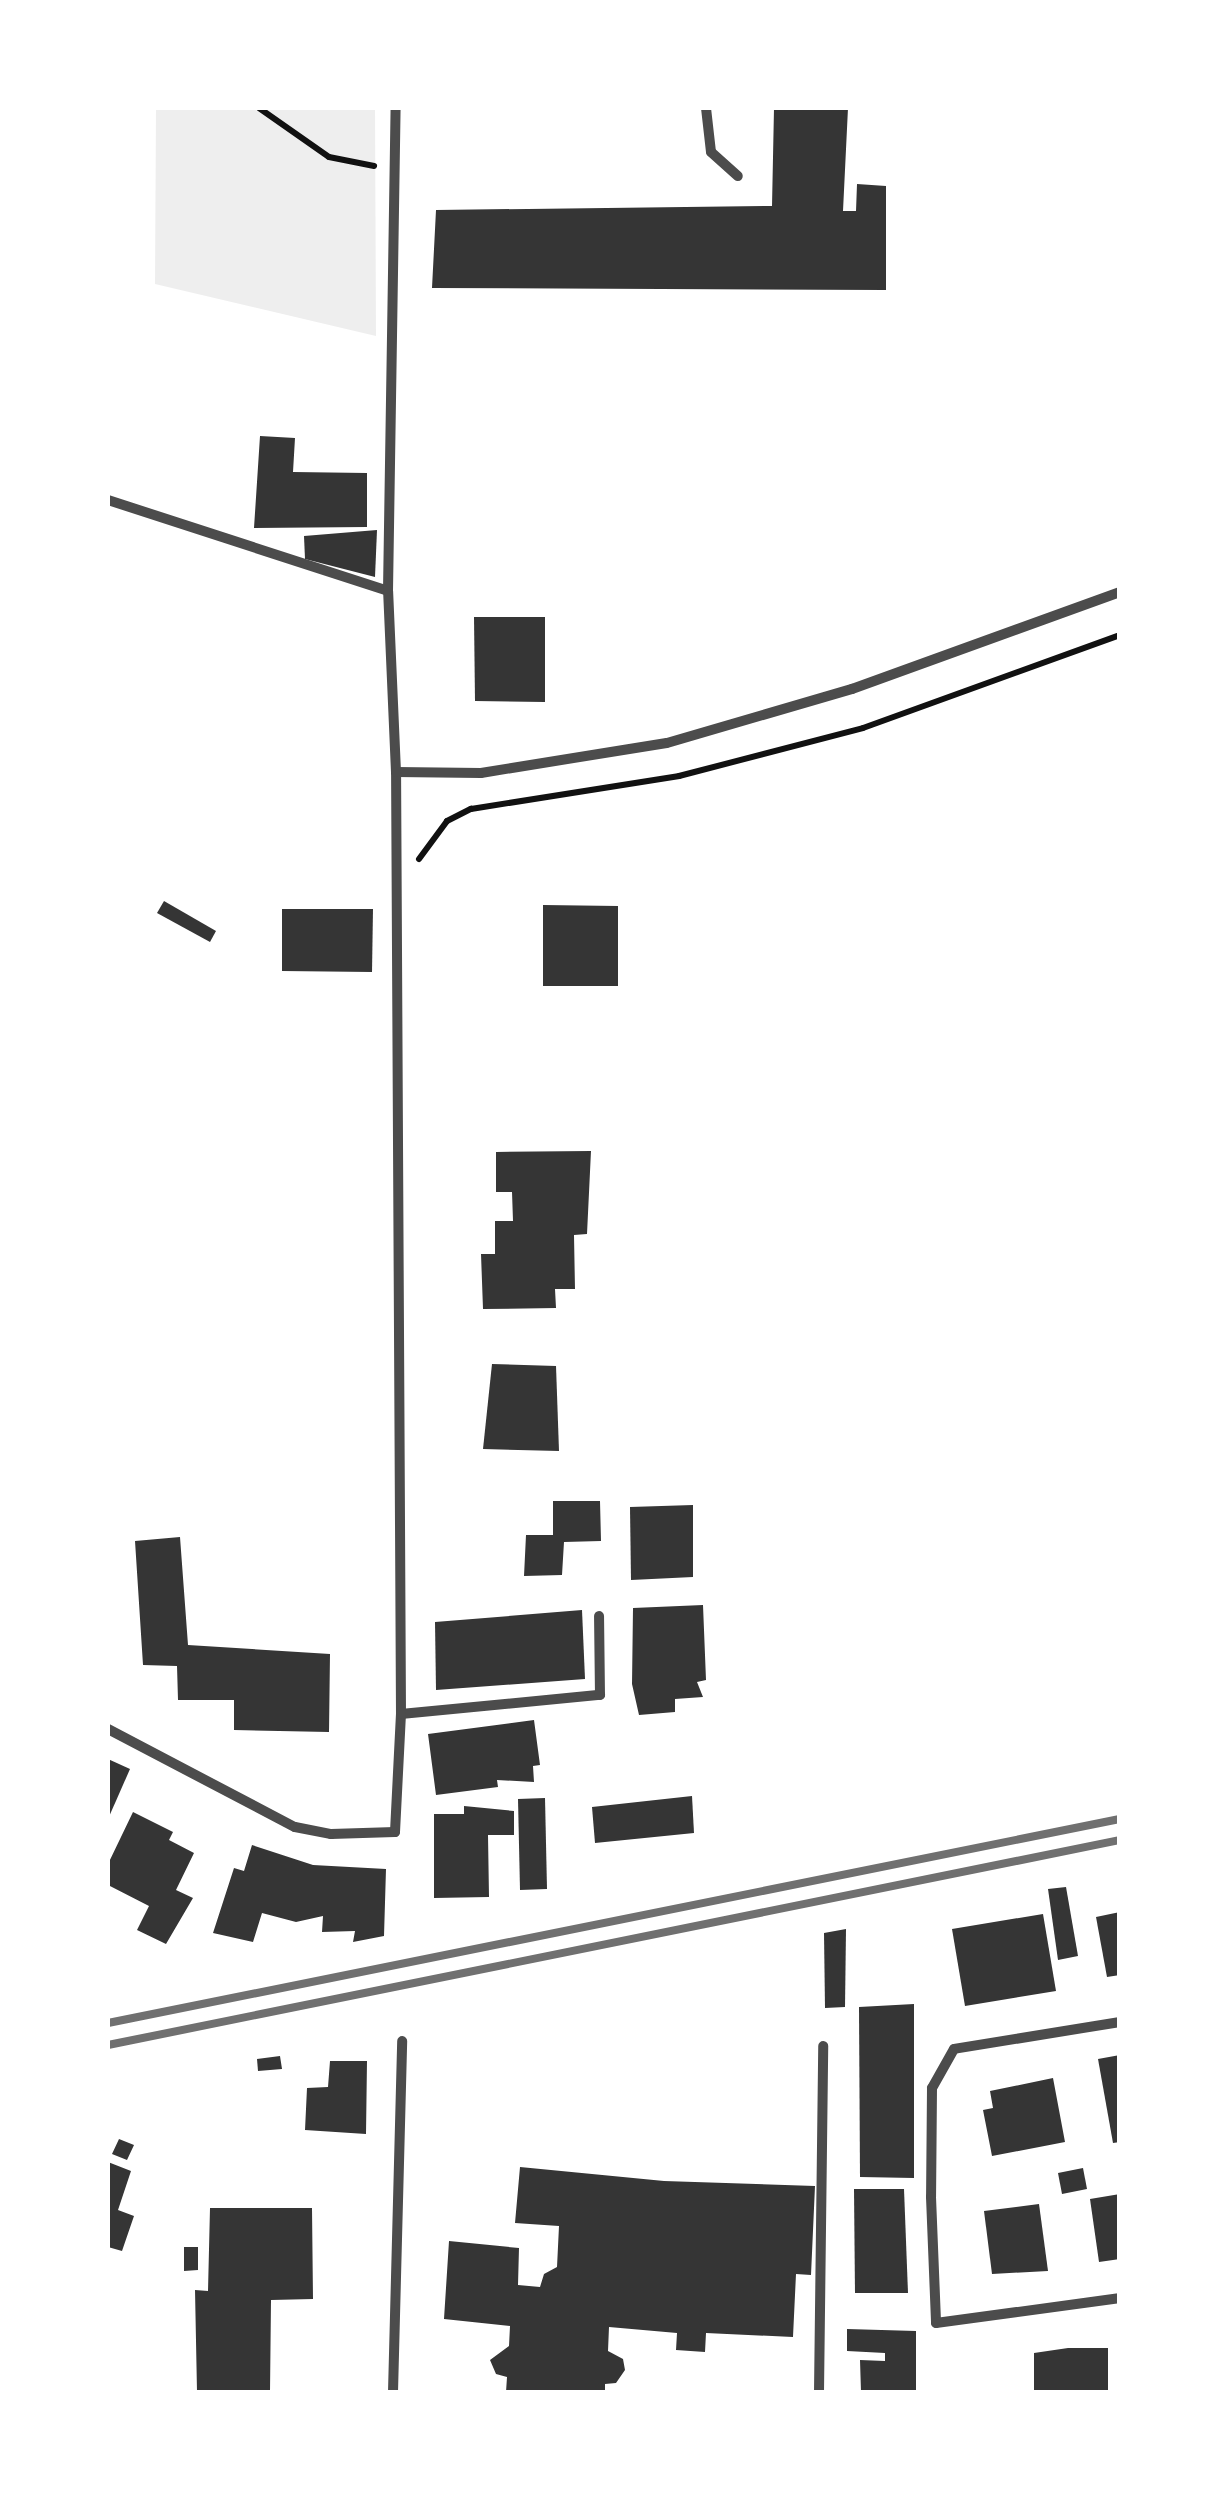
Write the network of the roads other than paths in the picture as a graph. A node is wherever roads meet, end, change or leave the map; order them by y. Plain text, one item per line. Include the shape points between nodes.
1 (396, 108) edge
2 (706, 108) edge
3 (738, 176) dead end
4 (108, 500) edge
5 (388, 591) junction
6 (1120, 592) edge
7 (396, 772) junction
8 (599, 1616) dead end
9 (401, 1714) junction
10 (108, 1729) edge
11 (1120, 2022) edge
12 (402, 2041) dead end
13 (823, 2046) dead end
14 (1120, 2298) edge
15 (393, 2392) edge
16 (819, 2392) edge

1 - 5 street
2 - 3 street via 711,152
4 - 5 street
5 - 7 street
6 - 7 street via 852,689 667,743 482,773
7 - 9 street
8 - 9 street via 600,1694
9 - 10 street via 395,1832 295,1827
11 - 14 street via 954,2049 932,2088 936,2323
12 - 15 street
13 - 16 street

